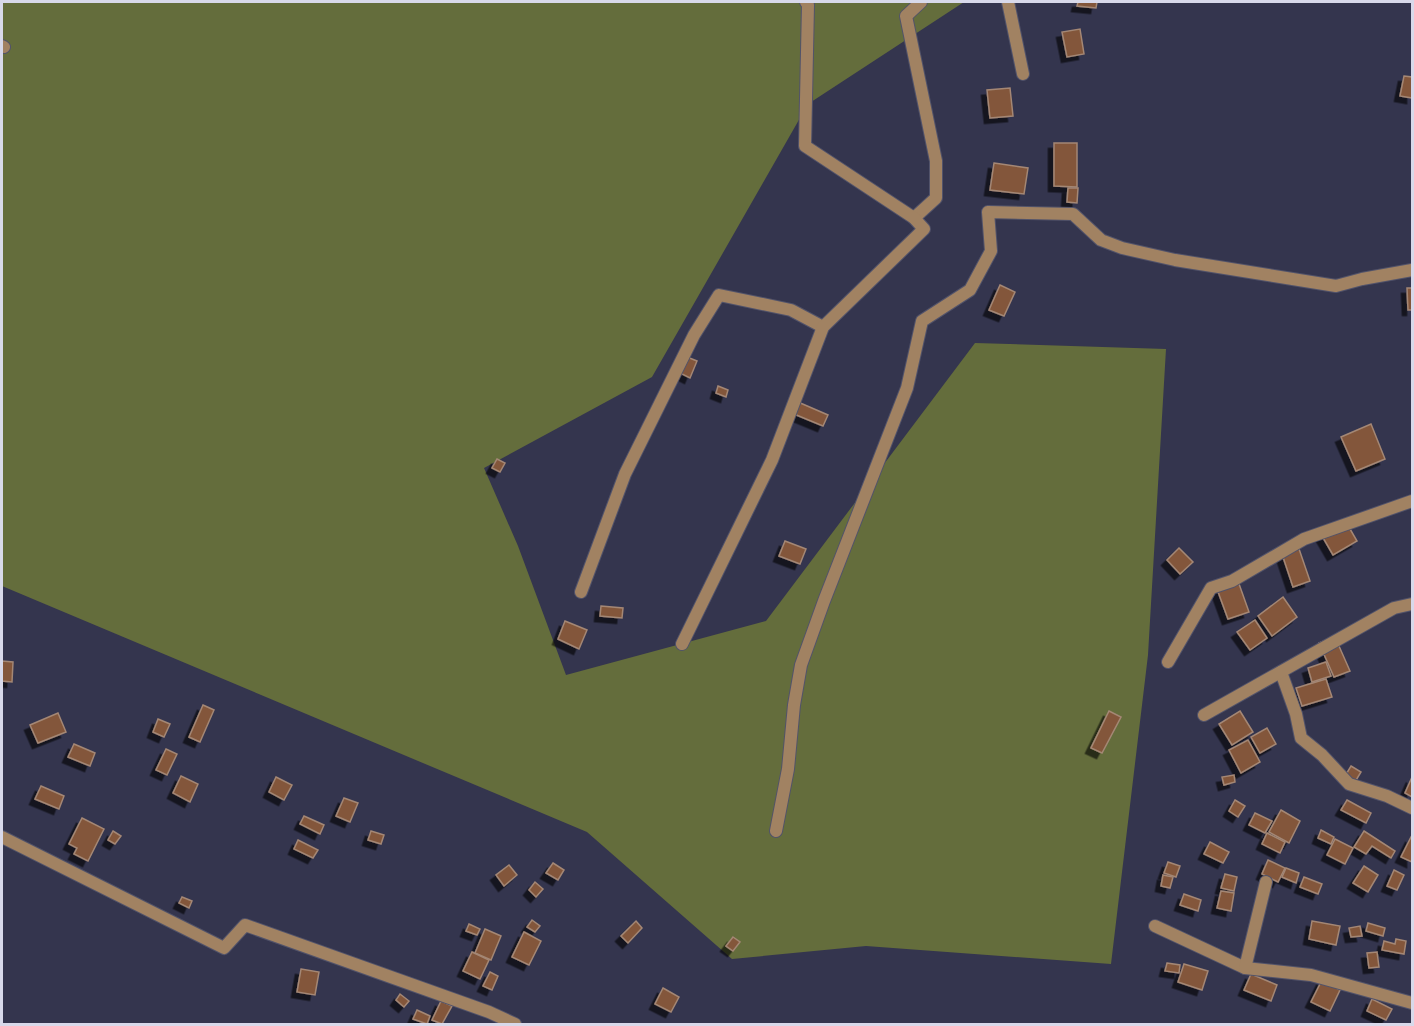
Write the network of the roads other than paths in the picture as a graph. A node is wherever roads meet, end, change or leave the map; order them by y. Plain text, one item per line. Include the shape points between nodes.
1 (806, 2) edge
2 (921, 2) edge
3 (1008, 2) edge
4 (1023, 74) dead end
5 (914, 218) junction
6 (1413, 270) edge
7 (823, 327) junction
8 (1413, 501) edge
9 (581, 592) dead end
10 (1413, 604) edge
11 (682, 644) dead end
12 (1168, 663) dead end
13 (1281, 672) junction
14 (1204, 715) dead end
15 (1413, 808) edge
16 (776, 831) dead end
17 (2, 837) edge
18 (1266, 882) dead end
19 (1155, 926) dead end
20 (1245, 968) junction
21 (1413, 1003) edge
22 (515, 1024) edge

1 - 5 street via 805,146
2 - 5 street via 906,15 936,161 936,198
3 - 4 street
5 - 7 street via 924,229
6 - 16 street via 1336,286 1122,248 1101,240 1073,214 988,212 991,251 970,290 922,321 907,388 801,665
7 - 9 street via 791,310 719,295 694,334 625,474
7 - 11 street via 772,460
8 - 12 street via 1304,539 1232,581 1211,588
10 - 13 street via 1394,608
13 - 14 street
13 - 15 street via 1301,738 1349,784
17 - 22 street via 224,948 244,925
18 - 20 street
19 - 20 street
20 - 21 street via 1311,975

